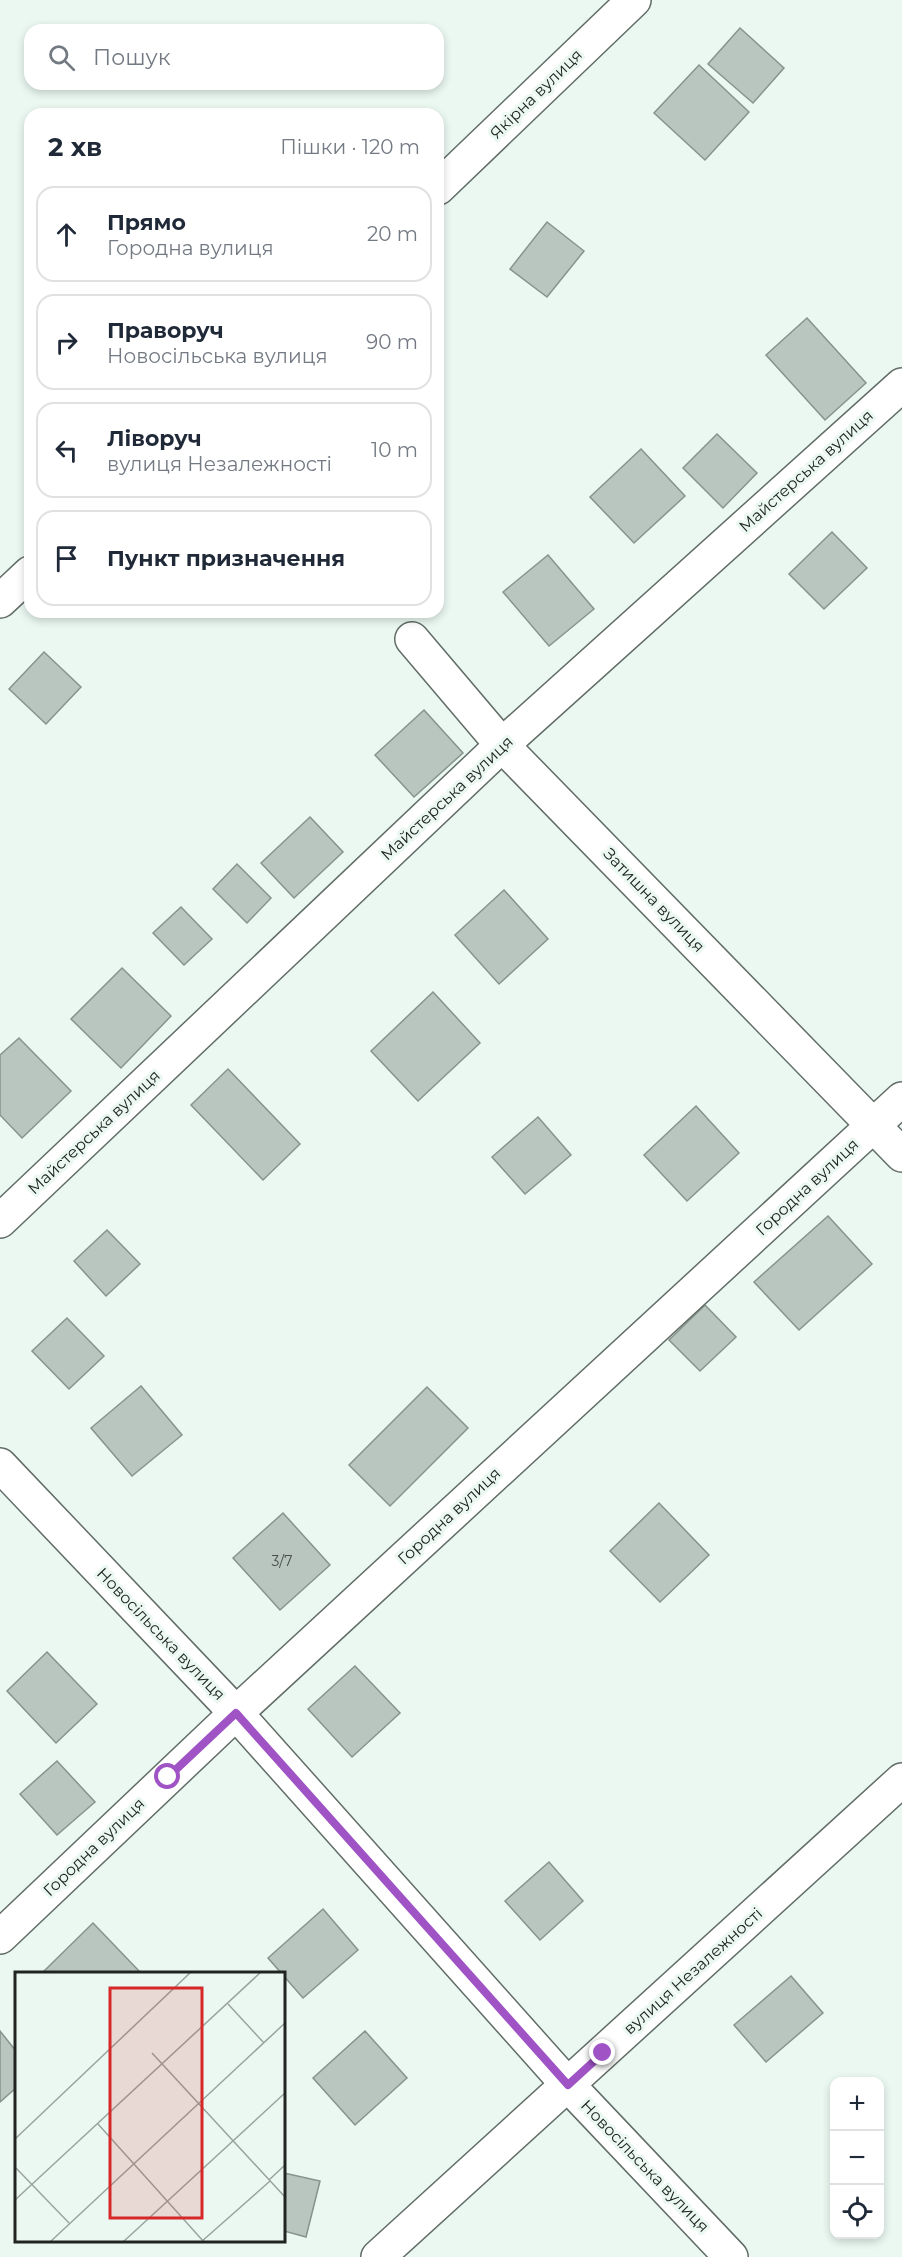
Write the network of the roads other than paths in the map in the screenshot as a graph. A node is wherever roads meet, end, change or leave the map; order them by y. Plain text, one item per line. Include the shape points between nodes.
1 (634, 0) edge
2 (444, 182) edge
3 (902, 385) edge
4 (24, 579) edge
5 (0, 601) edge
6 (412, 639) dead end
7 (502, 745) junction
8 (902, 1099) edge
9 (874, 1125) junction
10 (902, 1155) edge
11 (0, 1221) edge
12 (0, 1465) edge
13 (236, 1713) junction
14 (902, 1780) edge
15 (0, 1936) edge
16 (568, 2085) junction
17 (378, 2257) edge
18 (731, 2257) edge

1 - 2 street, Якірна вулиця
3 - 7 street, Майстерська вулиця
4 - 5 street
6 - 7 street, Затишна вулиця
7 - 9 street, Затишна вулиця
7 - 11 street, Майстерська вулиця
8 - 9 street, Городна вулиця
9 - 10 street, Затишна вулиця
9 - 13 street, Городна вулиця
12 - 13 street, Новосільська вулиця
13 - 15 street, Городна вулиця
13 - 16 street, Новосільська вулиця
14 - 16 street, вулиця Незалежності
16 - 17 street, вулиця Незалежності
16 - 18 street, Новосільська вулиця

